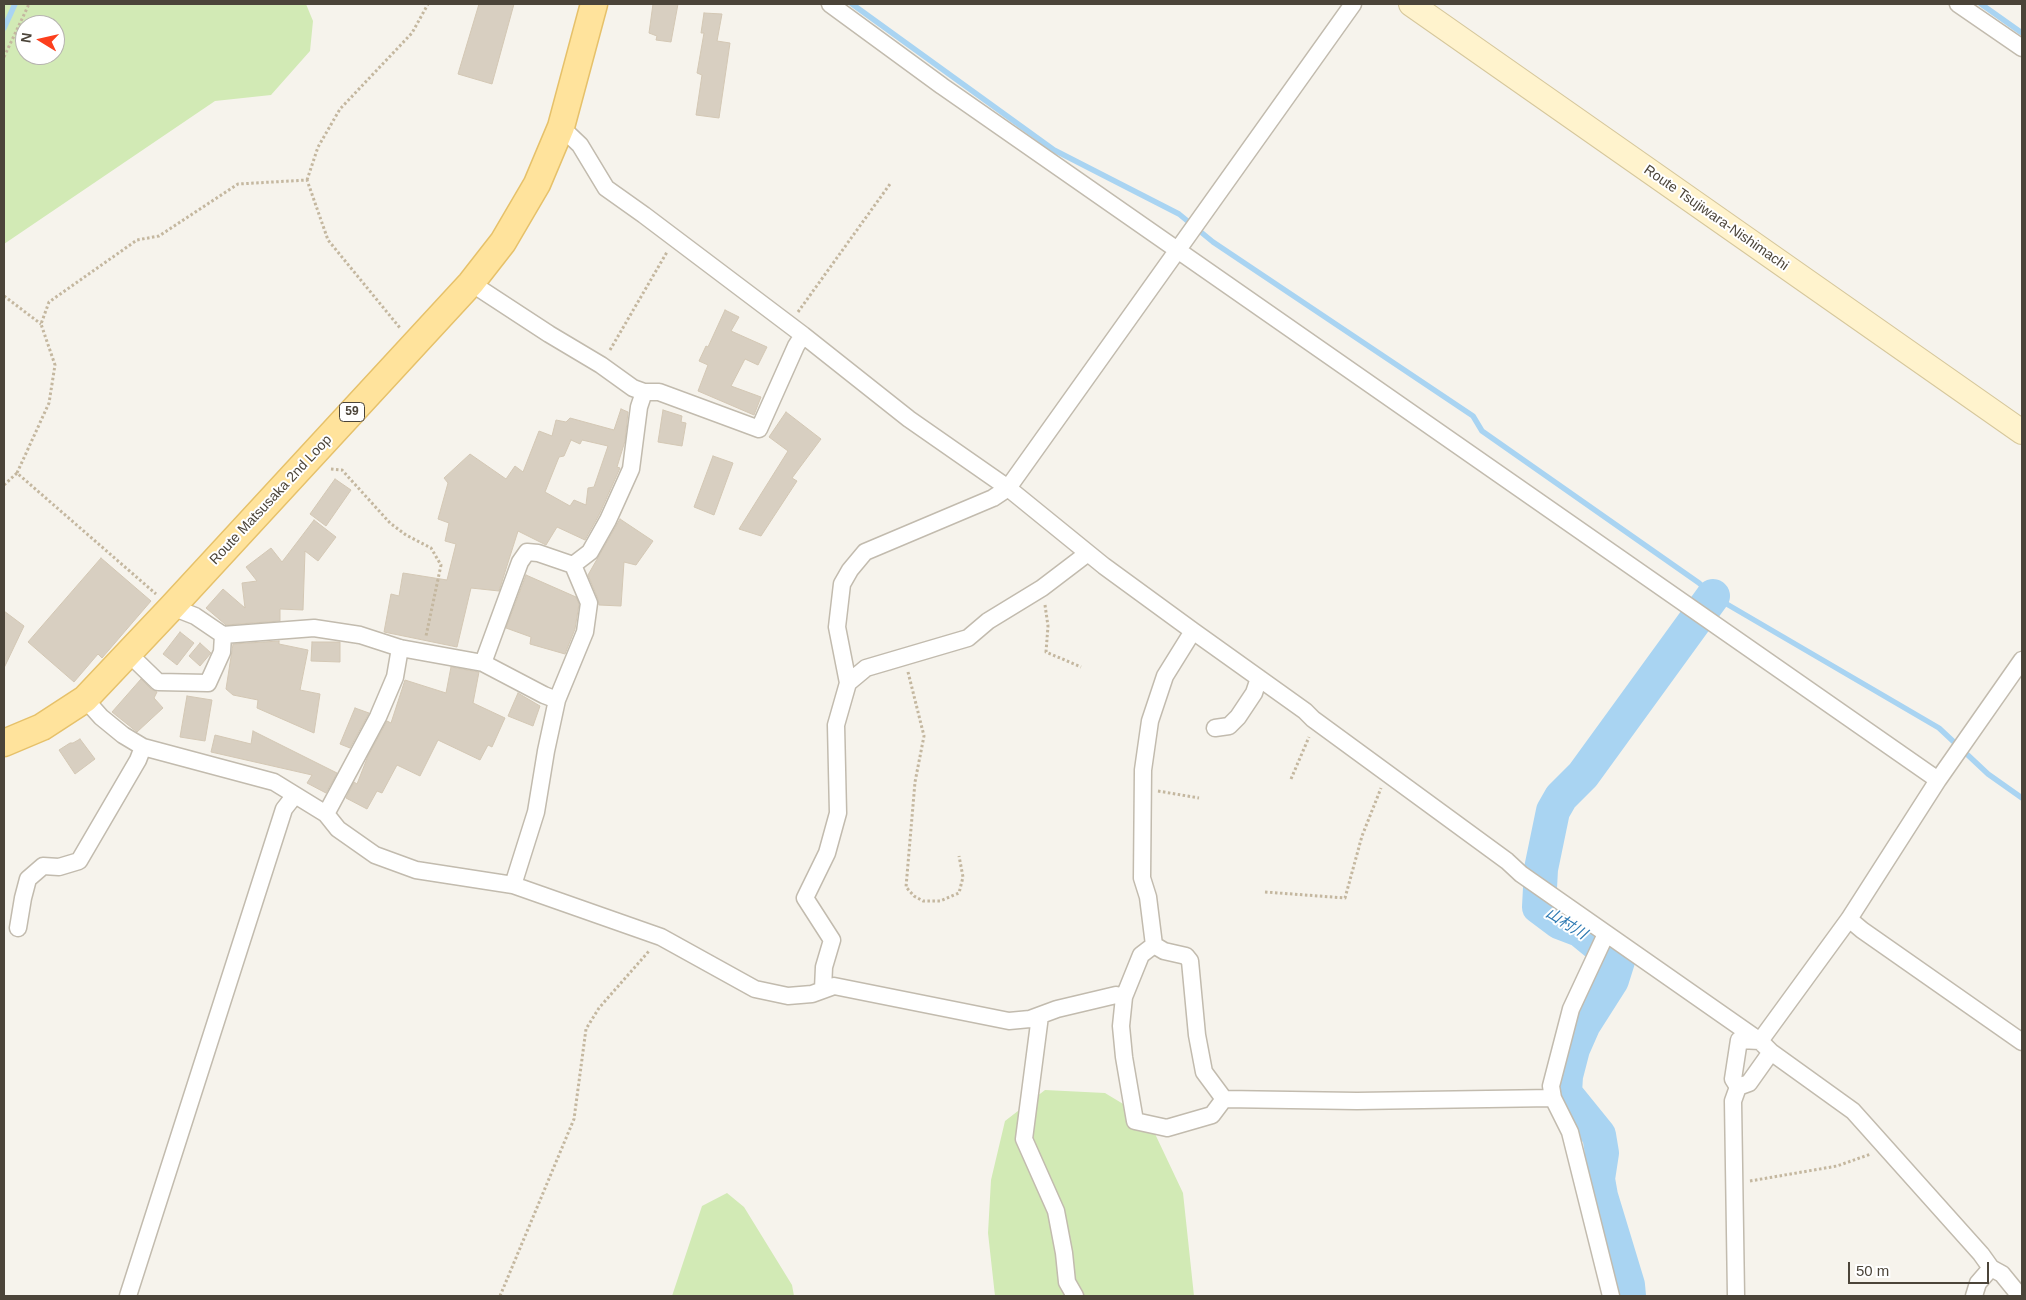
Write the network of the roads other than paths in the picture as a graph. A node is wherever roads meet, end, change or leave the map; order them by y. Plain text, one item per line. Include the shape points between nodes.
1 (594, 4) edge
2 (830, 4) edge
3 (1353, 4) edge
4 (1410, 4) edge
5 (1958, 4) edge
6 (2022, 48) edge
7 (561, 127) junction
8 (1178, 250) junction
9 (471, 283) junction
10 (803, 335) junction
11 (644, 392) junction
12 (2022, 432) edge
13 (1008, 488) junction
14 (1088, 553) junction
15 (573, 565) junction
16 (172, 607) junction
17 (1192, 631) junction
18 (222, 635) junction
19 (400, 648) junction
20 (128, 653) junction
21 (2022, 660) edge
22 (483, 663) junction
23 (1259, 678) junction
24 (848, 682) junction
25 (85, 699) junction
26 (557, 700) junction
27 (1215, 728) dead end
28 (4, 743) edge
29 (143, 747) junction
30 (1938, 780) junction
31 (295, 795) junction
32 (326, 814) junction
33 (513, 885) junction
34 (1848, 919) junction
35 (18, 928) dead end
36 (1606, 934) junction
37 (1154, 945) junction
38 (823, 989) junction
39 (1124, 997) junction
40 (1040, 1016) junction
41 (2022, 1042) edge
42 (1765, 1046) junction
43 (1738, 1087) junction
44 (1553, 1098) junction
45 (1224, 1099) junction
46 (1991, 1268) junction
47 (128, 1296) edge
48 (1075, 1296) edge
49 (1610, 1296) edge
50 (1736, 1296) edge
51 (1974, 1296) edge
52 (2020, 1296) edge

1 - 7 main road, Route Matsusaka 2nd Loop / 59
2 - 8 street
3 - 8 street
4 - 12 main road, Route Tsujiwara-Nishimachi
5 - 6 street
7 - 9 main road, Route Matsusaka 2nd Loop / 59 via 537,184 503,242
7 - 10 street via 580,145 606,188
8 - 13 street
8 - 30 street
9 - 11 street
9 - 16 main road, Route Matsusaka 2nd Loop / 59
10 - 11 street via 759,429 659,392
10 - 13 street via 909,419
11 - 15 street via 639,406 631,468 590,552
13 - 14 street
13 - 24 street via 993,498 865,552 855,564 842,584 837,627
14 - 17 street
14 - 24 street via 968,638 866,668
15 - 22 street via 527,552 520,562
15 - 26 street via 589,603 586,632
16 - 18 street via 195,616
16 - 20 main road, Route Matsusaka 2nd Loop / 59
17 - 23 street
17 - 37 street via 1166,676 1150,721 1143,770 1142,878 1148,897
18 - 19 street via 314,628 360,635
18 - 20 street via 222,652 208,683 158,682
19 - 22 street
19 - 32 street via 395,677 378,717
20 - 25 main road, Route Matsusaka 2nd Loop / 59
21 - 30 street
22 - 26 street
23 - 27 street via 1254,694 1238,717 1229,726
23 - 36 street
24 - 38 street via 836,725 838,813 827,853 805,898 832,940 824,967
25 - 28 main road, Route Matsusaka 2nd Loop / 59 via 42,727
25 - 29 street via 101,718
26 - 33 street via 536,812
29 - 31 street via 274,782
29 - 35 street via 79,861 43,866 28,879
30 - 34 street
31 - 32 street
31 - 47 street via 284,810
32 - 33 street via 338,829 375,855 416,870
33 - 38 street via 660,937 755,989 788,996 812,994
34 - 41 street
34 - 42 street
36 - 42 street
36 - 44 street via 1571,1009 1551,1086
37 - 39 street via 1141,955
37 - 45 street via 1186,956 1190,961 1204,1072
38 - 40 street via 834,986 1009,1021
39 - 40 street via 1116,995
39 - 45 street via 1122,1041 1135,1121 1166,1128 1212,1115
40 - 48 street via 1024,1139 1056,1211 1067,1282
42 - 43 street via 1749,1083
42 - 43 street via 1739,1040 1733,1079
42 - 46 street via 1853,1111
43 - 50 street via 1733,1101
44 - 45 street
44 - 49 street via 1570,1132
46 - 51 street via 1978,1283
46 - 52 street via 2002,1274

